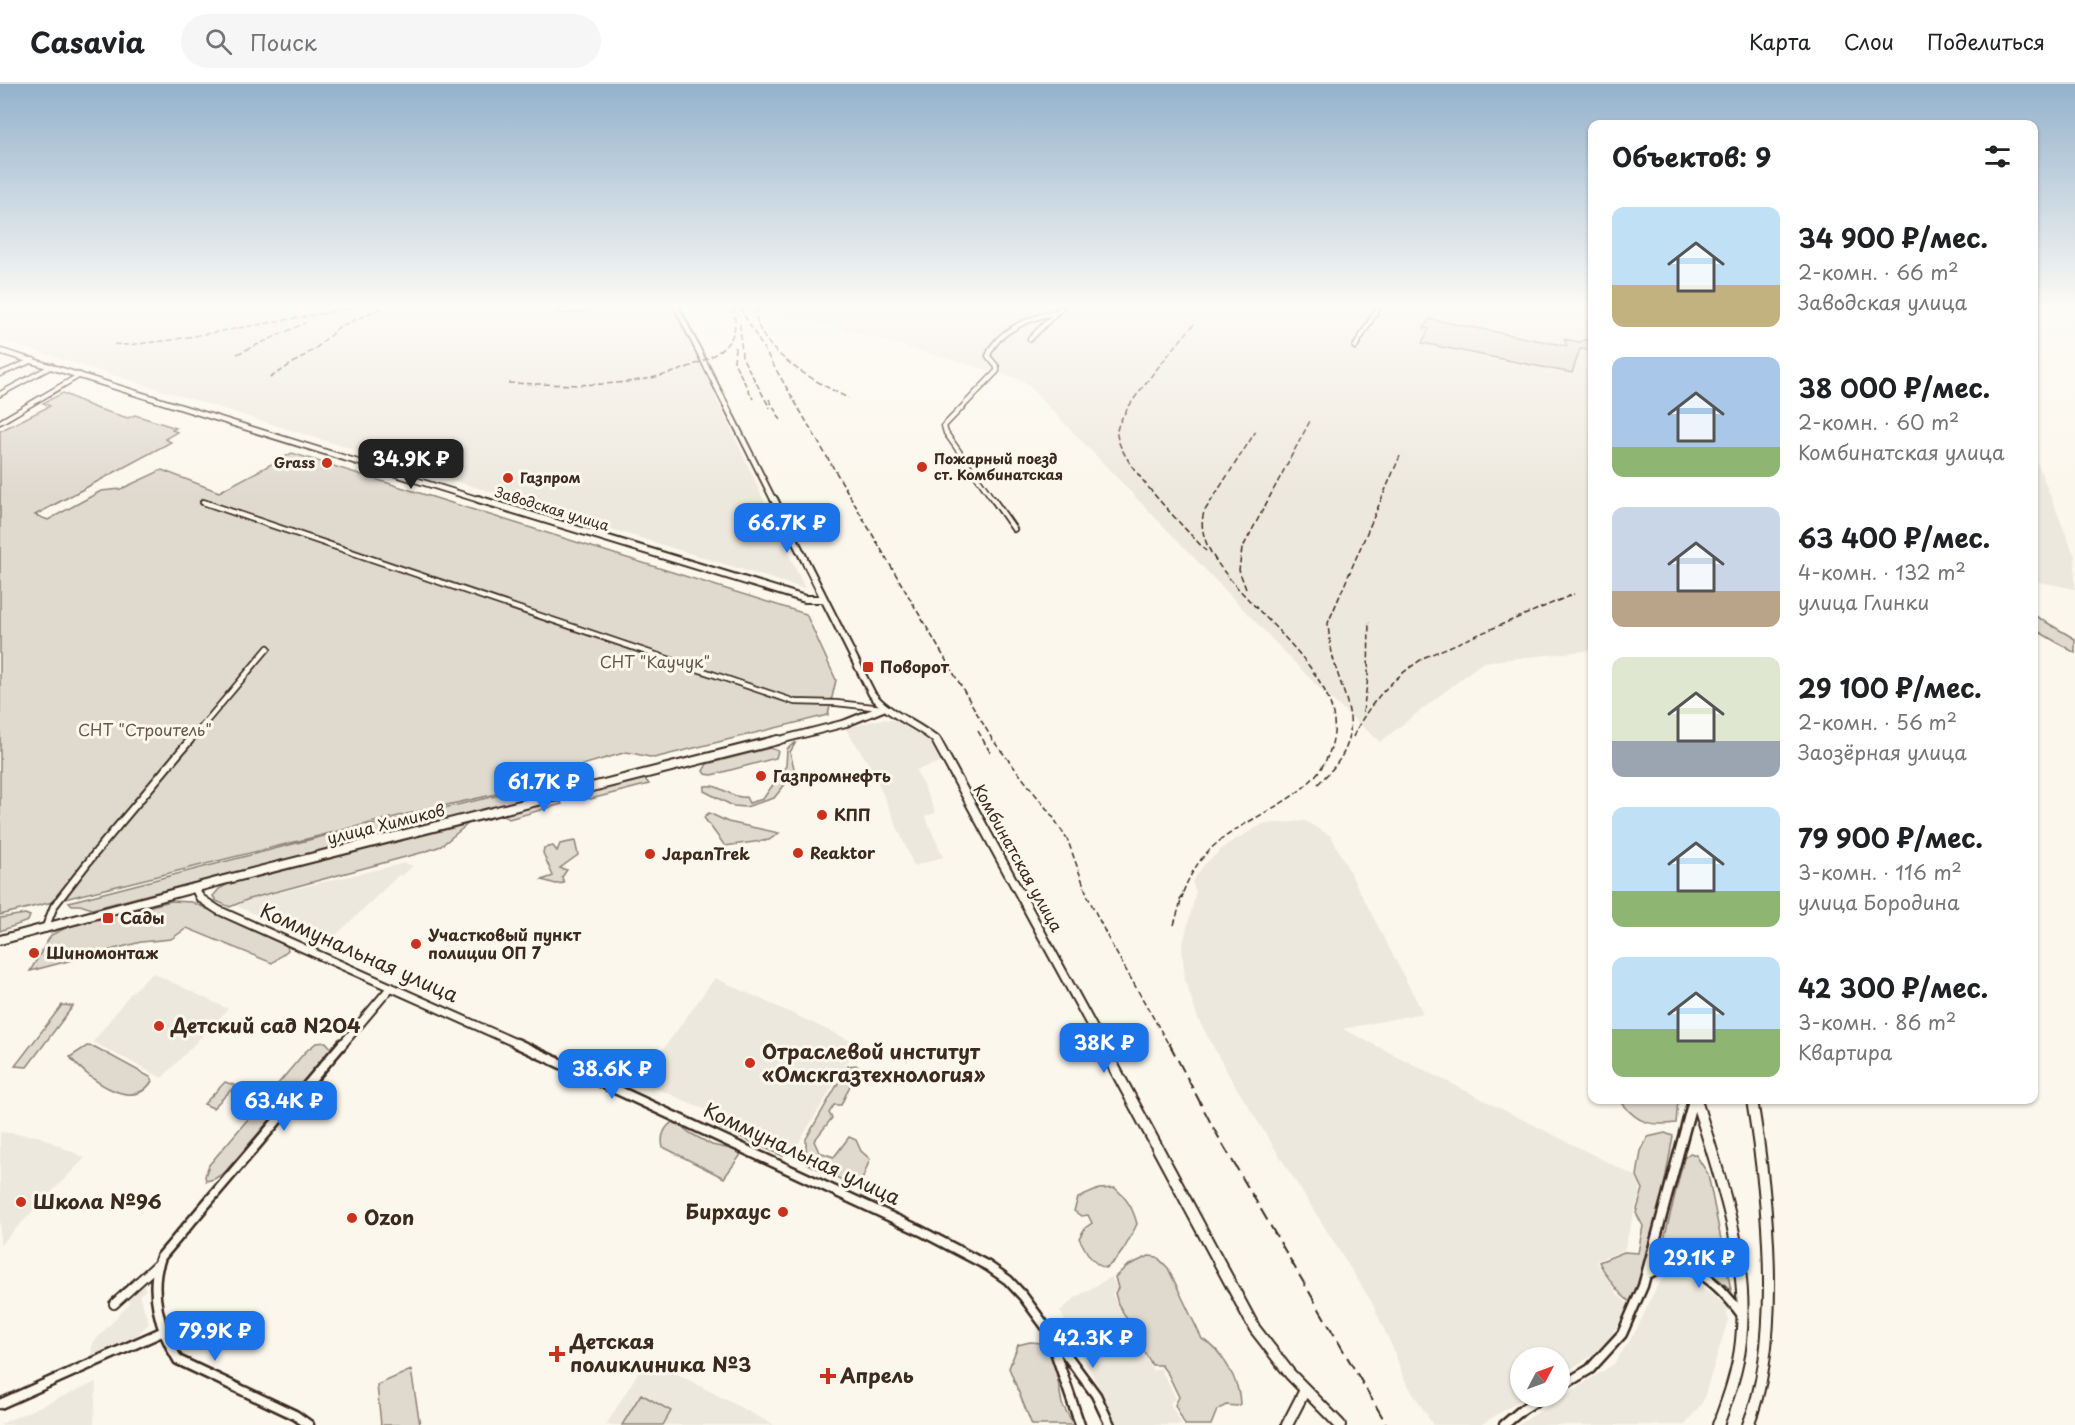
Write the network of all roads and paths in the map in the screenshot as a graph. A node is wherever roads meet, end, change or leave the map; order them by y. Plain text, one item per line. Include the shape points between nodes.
1 (43, 371) edge
2 (66, 371) edge
3 (708, 371) edge
4 (998, 371) edge
5 (80, 375) junction
6 (0, 394) edge
7 (0, 422) edge
8 (202, 502) dead end
9 (1014, 529) dead end
10 (823, 599) junction
11 (268, 648) dead end
12 (883, 708) junction
13 (195, 888) junction
14 (45, 929) junction
15 (0, 940) edge
16 (391, 987) junction
17 (1694, 1104) edge
18 (1696, 1104) edge
19 (1753, 1104) edge
20 (157, 1265) junction
21 (1645, 1275) junction
22 (114, 1304) dead end
23 (1743, 1316) junction
24 (164, 1331) junction
25 (1048, 1331) junction
26 (1570, 1381) edge
27 (1305, 1390) junction
28 (0, 1404) edge
29 (1526, 1407) edge
30 (309, 1425) edge
31 (1080, 1425) edge
32 (1110, 1425) edge
33 (1287, 1425) edge
34 (1340, 1425) edge
35 (1504, 1425) edge
36 (1718, 1425) edge
37 (1748, 1425) edge

1 - 6 street
2 - 5 main road, Заводская улица
3 - 10 main road, Комбинатская улица
4 - 9 street via 944,426
5 - 7 street
5 - 10 main road, Заводская улица via 733,578 805,599
8 - 12 street via 795,702
10 - 12 main road, Комбинатская улица
11 - 14 street via 96,852 54,906
12 - 13 main road, улица Химиков via 827,728
12 - 27 main road, Комбинатская улица via 921,728 942,749 1255,1329
13 - 14 main road, улица Химиков
13 - 16 street, Коммунальная улица via 200,898 218,910
14 - 15 main road, улица Химиков
16 - 20 street
16 - 25 street, Коммунальная улица via 953,1246 1008,1280
17 - 21 street
18 - 23 main road via 1734,1234
19 - 37 main road via 1764,1171 1768,1265 1763,1372
20 - 22 street
20 - 24 street via 156,1293
21 - 23 street via 1663,1265 1681,1266 1698,1273 1724,1292
21 - 26 street via 1622,1334 1590,1369
23 - 36 main road via 1739,1366
24 - 28 street
24 - 30 street via 178,1360
25 - 31 street, Коммунальная улица
25 - 32 street, Коммунальная улица via 1096,1395
27 - 33 main road
27 - 34 main road, Комбинатская улица
29 - 35 street

